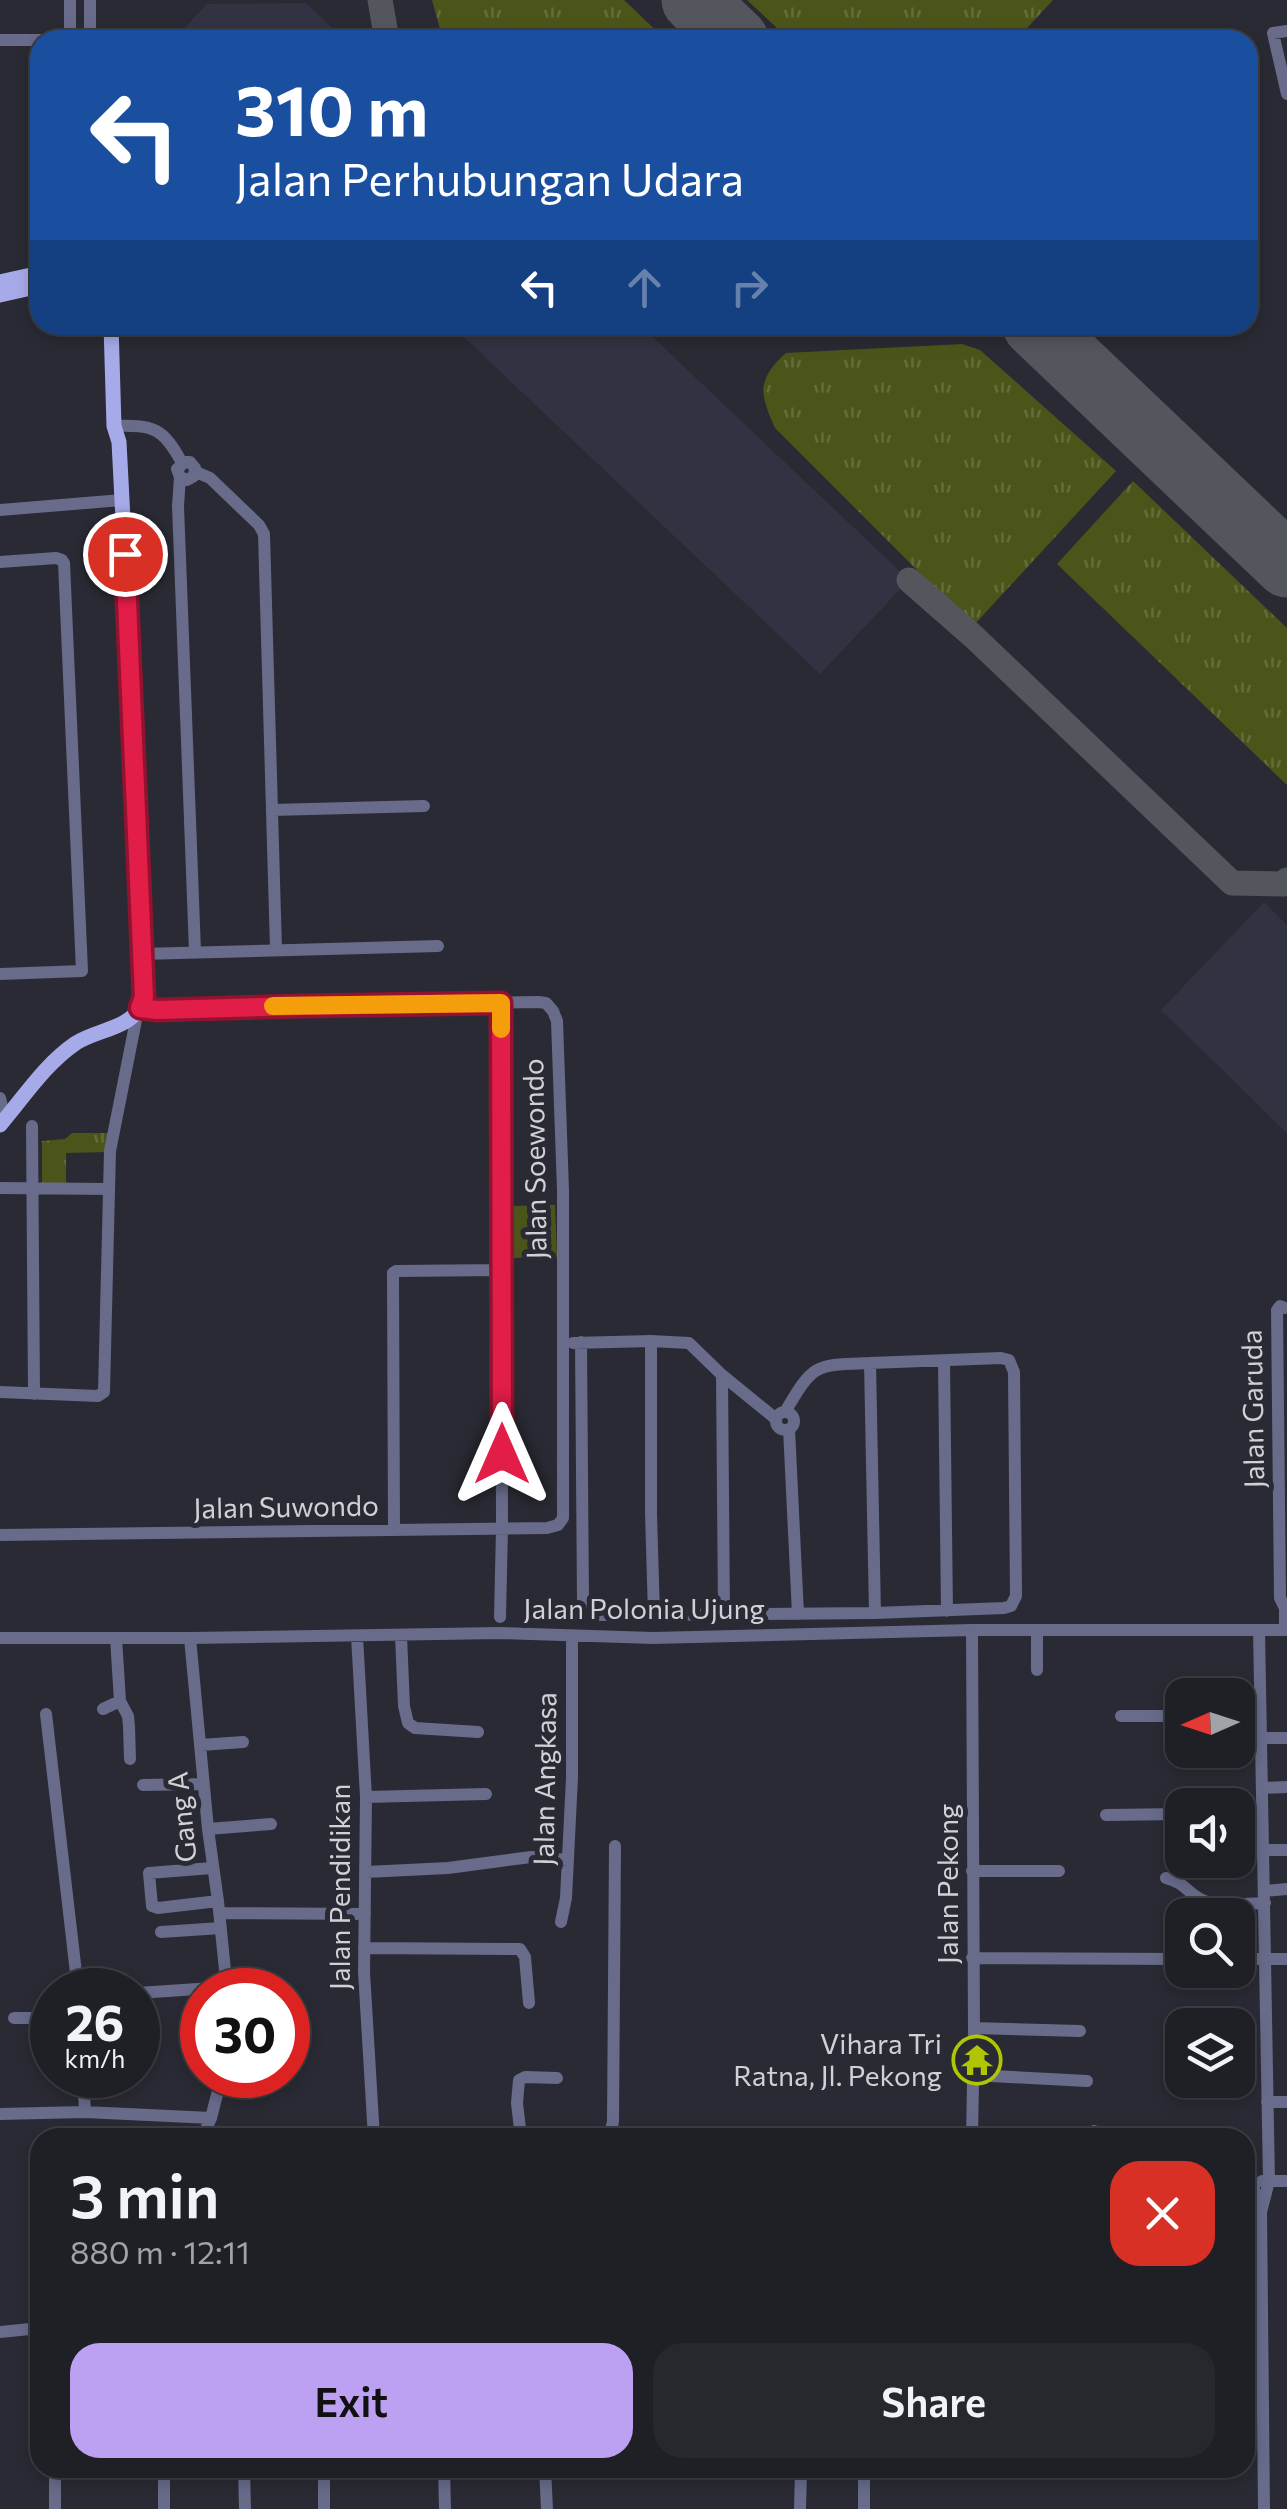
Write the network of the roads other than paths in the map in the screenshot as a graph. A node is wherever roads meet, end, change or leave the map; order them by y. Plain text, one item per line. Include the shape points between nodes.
1 (70, 0) edge
2 (90, 0) edge
3 (70, 30) edge
4 (90, 30) edge
5 (1287, 30) edge
6 (0, 40) edge
7 (30, 40) edge
8 (1287, 94) edge
9 (30, 275) edge
10 (0, 282) edge
11 (30, 288) edge
12 (0, 294) edge
13 (112, 335) edge
14 (120, 335) edge
15 (118, 431) junction
16 (181, 470) junction
17 (122, 500) junction
18 (0, 510) edge
19 (0, 562) edge
20 (424, 806) dead end
21 (272, 810) junction
22 (438, 946) dead end
23 (276, 950) junction
24 (195, 951) junction
25 (141, 954) junction
26 (0, 974) edge
27 (501, 1003) junction
28 (139, 1012) junction
29 (0, 1098) edge
30 (2, 1122) edge
31 (32, 1126) dead end
32 (0, 1188) edge
33 (108, 1189) junction
34 (32, 1190) junction
35 (500, 1270) junction
36 (651, 1341) junction
37 (581, 1342) junction
38 (564, 1344) junction
39 (944, 1362) junction
40 (870, 1363) junction
41 (722, 1376) junction
42 (1282, 1380) edge
43 (0, 1392) edge
44 (34, 1394) junction
45 (781, 1416) junction
46 (1287, 1457) edge
47 (1283, 1488) edge
48 (564, 1512) joint
49 (502, 1528) junction
50 (394, 1530) junction
51 (0, 1535) edge
52 (1285, 1601) edge
53 (947, 1611) junction
54 (874, 1613) junction
55 (724, 1614) junction
56 (798, 1614) junction
57 (654, 1616) junction
58 (500, 1617) dead end
59 (972, 1630) junction
60 (1258, 1630) junction
61 (1286, 1630) edge
62 (1037, 1631) junction
63 (357, 1636) junction
64 (400, 1636) junction
65 (572, 1636) junction
66 (0, 1638) edge
67 (116, 1638) junction
68 (190, 1638) junction
69 (1037, 1670) dead end
70 (120, 1700) junction
71 (104, 1709) dead end
72 (46, 1714) dead end
73 (1121, 1716) dead end
74 (1165, 1716) edge
75 (1255, 1716) edge
76 (1260, 1716) junction
77 (478, 1732) dead end
78 (1261, 1738) junction
79 (1287, 1738) edge
80 (243, 1742) dead end
81 (201, 1745) junction
82 (130, 1760) dead end
83 (203, 1784) junction
84 (143, 1785) dead end
85 (1287, 1787) edge
86 (1262, 1788) junction
87 (486, 1794) dead end
88 (366, 1797) junction
89 (1255, 1813) edge
90 (1262, 1813) junction
91 (1106, 1814) dead end
92 (1165, 1814) edge
93 (271, 1824) dead end
94 (208, 1829) junction
95 (615, 1846) dead end
96 (1263, 1850) junction
97 (1287, 1850) edge
98 (568, 1860) junction
99 (212, 1868) junction
100 (972, 1871) junction
101 (1059, 1871) dead end
102 (366, 1872) junction
103 (1166, 1878) dead end
104 (1287, 1889) edge
105 (1265, 1897) junction
106 (219, 1907) junction
107 (364, 1914) junction
108 (562, 1922) dead end
109 (222, 1928) junction
110 (162, 1932) dead end
111 (364, 1948) junction
112 (972, 1958) junction
113 (1165, 1958) edge
114 (1255, 1958) edge
115 (1266, 1958) junction
116 (1287, 1958) edge
117 (75, 1968) edge
118 (225, 1968) edge
119 (528, 2003) dead end
120 (14, 2018) dead end
121 (30, 2018) edge
122 (974, 2028) junction
123 (1080, 2031) dead end
124 (973, 2075) junction
125 (557, 2078) dead end
126 (1087, 2081) dead end
127 (84, 2098) edge
128 (216, 2098) edge
129 (1268, 2102) junction
130 (1287, 2102) edge
131 (84, 2112) junction
132 (0, 2114) edge
133 (211, 2118) junction
134 (206, 2128) edge
135 (373, 2128) edge
136 (520, 2128) edge
137 (611, 2128) edge
138 (972, 2128) edge
139 (1269, 2181) junction
140 (1287, 2181) edge
141 (1255, 2182) edge
142 (1255, 2198) edge
143 (1261, 2212) junction
144 (30, 2329) edge
145 (0, 2332) edge
146 (55, 2478) edge
147 (164, 2478) edge
148 (244, 2478) edge
149 (324, 2478) edge
150 (444, 2478) edge
151 (545, 2478) edge
152 (801, 2478) edge
153 (864, 2478) edge
154 (55, 2509) edge
155 (164, 2509) edge
156 (245, 2509) edge
157 (324, 2509) edge
158 (445, 2509) edge
159 (547, 2509) edge
160 (800, 2509) edge
161 (864, 2509) edge
162 (1264, 2509) edge

1 - 3 street
2 - 4 street
5 - 8 street via 1273,33
6 - 7 street
9 - 10 main road
11 - 12 main road
13 - 15 main road
14 - 15 main road
15 - 16 street via 151,426
15 - 17 main road
16 - 21 street via 187,480 196,472 210,478 264,534
16 - 24 street
17 - 18 street
17 - 25 main road
19 - 26 street via 64,563 82,971
20 - 21 street
21 - 23 street
22 - 23 street
23 - 24 street
24 - 25 street
25 - 28 main road
27 - 28 street
27 - 35 street
27 - 38 street, Jalan Soewondo via 546,1003 557,1026
28 - 30 main road via 78,1042
28 - 33 street
29 - 30 street
31 - 34 street
32 - 34 street
33 - 34 street
33 - 44 street via 104,1392
34 - 44 street
35 - 49 street
35 - 50 street via 393,1273
36 - 37 street
36 - 41 street via 689,1343
36 - 57 street
37 - 38 street
37 - 57 street via 583,1602 594,1615
38 - 48 street, Jalan Soewondo
39 - 40 street
39 - 53 street
39 - 53 street via 1002,1358 1013,1366 1016,1558 1011,1606
40 - 45 street via 818,1368
40 - 54 street
41 - 45 street
41 - 55 street
42 - 46 street, Jalan Garuda
42 - 47 street, Jalan Garuda
43 - 44 street
45 - 56 street via 778,1427 789,1429
47 - 52 street, Jalan Garuda
48 - 49 street, Jalan Suwondo via 553,1527
49 - 50 street, Jalan Suwondo
49 - 58 street
50 - 51 street, Jalan Suwondo
52 - 61 street, Jalan Garuda
53 - 54 street
54 - 56 street
55 - 56 street
55 - 57 street
59 - 62 street, Jalan Polonia Ujung
59 - 65 street, Jalan Polonia Ujung
59 - 100 street, Jalan Pekong
60 - 61 street, Jalan Polonia Ujung
60 - 62 street, Jalan Polonia Ujung
60 - 76 street
62 - 69 street
63 - 64 street, Jalan Polonia Ujung
63 - 68 street, Jalan Polonia Ujung
63 - 88 street, Jalan Pendidikan
64 - 65 street, Jalan Polonia Ujung
64 - 77 street via 408,1723
65 - 98 street, Jalan Angkasa
66 - 67 street, Jalan Polonia Ujung
67 - 68 street, Jalan Polonia Ujung
67 - 70 street
68 - 81 street, Gang A
70 - 71 street
70 - 82 street via 129,1721
72 - 117 street
73 - 74 street
75 - 76 street
76 - 78 street
78 - 79 street
78 - 86 street
80 - 81 street
81 - 83 street, Gang A
83 - 84 street
83 - 94 street, Gang A
85 - 86 street
86 - 90 street
87 - 88 street
88 - 102 street, Jalan Pendidikan
89 - 90 street
90 - 96 street
91 - 92 street
93 - 94 street
94 - 99 street, Gang A
95 - 137 street
96 - 97 street
96 - 105 street
98 - 102 street via 531,1857
98 - 108 street, Jalan Angkasa
99 - 106 street, Gang A
99 - 106 street via 149,1873 152,1906
100 - 101 street
100 - 112 street, Jalan Pekong
102 - 107 street, Jalan Pendidikan
103 - 105 street via 1210,1903
104 - 105 street
105 - 115 street
106 - 107 street
106 - 109 street, Gang A
107 - 111 street, Jalan Pendidikan
109 - 110 street
109 - 118 street, Gang A
111 - 119 street via 520,1948
111 - 135 street, Jalan Pendidikan
112 - 113 street
112 - 122 street, Jalan Pekong
114 - 115 street
115 - 116 street
115 - 129 street
120 - 121 street
122 - 123 street
122 - 124 street, Jalan Pekong
124 - 126 street
124 - 138 street, Jalan Pekong
125 - 136 street via 519,2080
127 - 131 street
128 - 133 street
129 - 130 street
129 - 139 street
131 - 132 street
131 - 133 street
133 - 134 street
139 - 140 street
139 - 141 street
139 - 143 street
142 - 143 street
143 - 162 street
144 - 145 street
146 - 154 street
147 - 155 street
148 - 156 street
149 - 157 street
150 - 158 street
151 - 159 street
152 - 160 street
153 - 161 street

